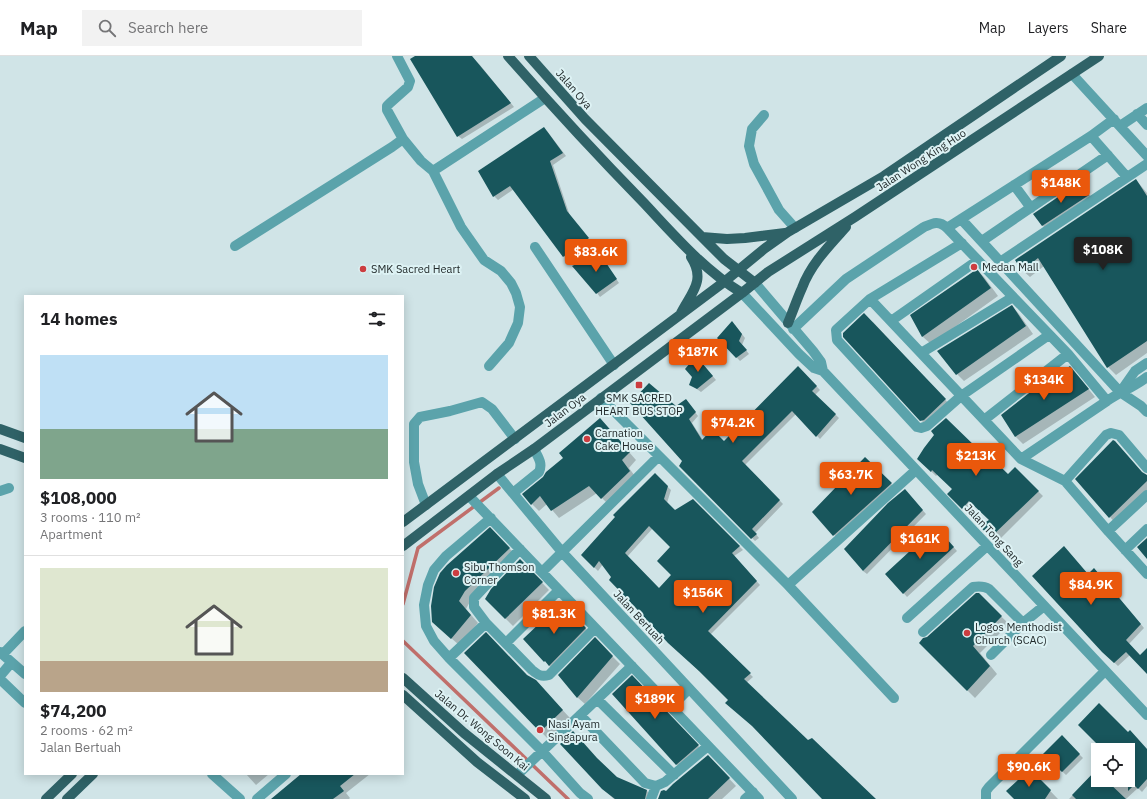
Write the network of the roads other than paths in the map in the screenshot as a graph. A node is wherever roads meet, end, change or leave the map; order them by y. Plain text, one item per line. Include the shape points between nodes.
1 (398, 56) edge
2 (508, 56) edge
3 (529, 56) edge
4 (1061, 56) edge
5 (1099, 56) edge
6 (1072, 74) junction
7 (545, 98) junction
8 (1147, 108) edge
9 (1137, 114) junction
10 (764, 115) dead end
11 (1117, 123) junction
12 (1147, 125) edge
13 (1091, 136) junction
14 (403, 139) junction
15 (1108, 155) junction
16 (1147, 156) edge
17 (1147, 164) edge
18 (433, 171) junction
19 (1128, 177) junction
20 (1014, 185) junction
21 (1031, 208) junction
22 (855, 217) junction
23 (961, 219) junction
24 (947, 228) junction
25 (791, 230) junction
26 (702, 237) junction
27 (982, 242) junction
28 (962, 243) junction
29 (683, 244) junction
30 (235, 246) dead end
31 (535, 247) dead end
32 (978, 260) junction
33 (1000, 262) junction
34 (739, 270) junction
35 (724, 282) junction
36 (755, 283) junction
37 (742, 293) junction
38 (1013, 297) junction
39 (870, 300) junction
40 (679, 316) junction
41 (891, 321) junction
42 (791, 326) junction
43 (1049, 335) junction
44 (921, 352) junction
45 (1068, 354) junction
46 (1147, 363) edge
47 (614, 365) junction
48 (489, 366) dead end
49 (823, 371) junction
50 (1147, 377) edge
51 (1120, 392) junction
52 (962, 396) junction
53 (601, 398) junction
54 (1107, 401) junction
55 (1147, 412) edge
56 (984, 420) junction
57 (0, 429) edge
58 (24, 438) edge
59 (515, 439) junction
60 (0, 449) edge
61 (534, 449) junction
62 (659, 456) junction
63 (24, 458) edge
64 (1021, 459) junction
65 (1147, 468) edge
66 (916, 470) junction
67 (497, 474) junction
68 (1065, 481) junction
69 (513, 493) junction
70 (1147, 495) edge
71 (472, 499) junction
72 (426, 505) junction
73 (490, 518) junction
74 (404, 521) edge
75 (1147, 529) edge
76 (1108, 531) junction
77 (988, 546) junction
78 (404, 547) edge
79 (520, 549) junction
80 (1125, 550) junction
81 (562, 552) junction
82 (542, 572) junction
83 (1147, 574) edge
84 (788, 585) junction
85 (559, 590) junction
86 (1044, 606) junction
87 (907, 618) dead end
88 (486, 623) junction
89 (1023, 623) junction
90 (595, 628) junction
91 (24, 632) edge
92 (923, 632) dead end
93 (506, 643) junction
94 (1, 653) edge
95 (991, 655) dead end
96 (449, 658) junction
97 (11, 663) junction
98 (632, 666) junction
99 (1105, 671) junction
100 (24, 673) edge
101 (0, 677) edge
102 (404, 679) edge
103 (689, 689) junction
104 (404, 696) edge
105 (894, 698) dead end
106 (597, 699) junction
107 (24, 702) edge
108 (671, 707) junction
109 (580, 715) junction
110 (1147, 715) edge
111 (708, 746) junction
112 (539, 754) junction
113 (71, 775) edge
114 (92, 775) edge
115 (213, 775) edge
116 (285, 775) edge
117 (516, 775) junction
118 (674, 775) junction
119 (656, 786) junction
120 (752, 797) edge
121 (46, 799) edge
122 (68, 799) edge
123 (240, 799) edge
124 (257, 799) edge
125 (525, 799) edge
126 (546, 799) edge
127 (588, 799) edge
128 (651, 799) edge
129 (792, 799) edge
130 (986, 799) edge

1 - 14 street via 410,81 408,87 387,106 387,110
2 - 7 main road
3 - 26 main road, Jalan Oya via 584,119
4 - 25 main road, Jalan Wong King Huo via 884,176
5 - 6 main road, Jalan Wong King Huo
6 - 11 street
6 - 22 main road, Jalan Wong King Huo
7 - 18 street
7 - 29 main road
8 - 9 street
9 - 11 street
9 - 12 street
10 - 25 street via 752,129 749,146 754,164
11 - 13 street
11 - 16 street
13 - 15 street
13 - 20 street
14 - 18 street
14 - 30 street
15 - 19 street
15 - 21 street
17 - 19 street
18 - 48 street via 461,227 484,260 501,271 516,293 520,307 518,323 509,343
19 - 33 street
20 - 21 street
20 - 23 street
21 - 27 street
22 - 36 main road, Jalan Wong King Huo via 768,272
22 - 42 main road via 815,263 802,287
23 - 24 street
23 - 27 street
24 - 28 street
24 - 42 street via 937,222 924,227 846,279
25 - 26 main road via 745,238
25 - 34 main road, Jalan Wong King Huo
26 - 34 main road, Jalan Oya
27 - 33 street
28 - 32 street
28 - 39 street
29 - 35 main road
29 - 40 main road via 696,263 699,276
31 - 47 street
32 - 38 street
32 - 41 street
33 - 51 street
34 - 35 main road, Jalan Oya
34 - 36 main road, Jalan Oya
35 - 37 main road
35 - 40 main road, Jalan Oya
36 - 37 main road, Jalan Oya
36 - 42 street, Jalan Tong Sang
37 - 49 street, Jalan Tong Sang via 799,354 814,368
37 - 53 main road, Jalan Oya
38 - 43 street
38 - 44 street
39 - 41 street
39 - 52 street via 838,327 837,340 917,427 927,426
40 - 47 main road, Jalan Oya
41 - 44 street
42 - 49 street, Jalan Tong Sang via 821,362
43 - 45 street
43 - 52 street
44 - 52 street
45 - 54 street
45 - 56 street
46 - 51 street via 1135,371
47 - 59 main road, Jalan Oya
49 - 66 street, Jalan Tong Sang
50 - 51 street
51 - 54 street
51 - 55 street
52 - 56 street
53 - 61 main road, Jalan Oya
53 - 62 street
54 - 64 street
56 - 64 street
57 - 58 main road
59 - 72 main road, Jalan Oya
59 - 72 street via 492,409 482,402 420,417 414,424 414,462 418,484
60 - 63 main road
61 - 67 main road, Jalan Oya
61 - 69 street via 541,462 540,469
62 - 81 street
62 - 84 street
64 - 68 street
65 - 68 street via 1119,435 1109,434
66 - 77 street, Jalan Tong Sang
66 - 84 street
67 - 69 street, Jalan Bertuah
67 - 71 main road, Jalan Oya
68 - 76 street
69 - 81 street, Jalan Bertuah
70 - 76 street
71 - 73 street
71 - 78 main road, Jalan Oya
72 - 74 main road, Jalan Oya
73 - 79 street
73 - 96 street via 446,556 434,570 428,585 424,605 426,626 434,641
75 - 80 street
76 - 80 street
77 - 86 street, Jalan Tong Sang
77 - 87 street
79 - 82 street
79 - 88 street via 474,598 474,607
80 - 83 street
81 - 82 street
81 - 103 street, Jalan Bertuah
82 - 85 street
84 - 105 street
85 - 90 street
85 - 93 street
86 - 89 street
86 - 99 street, Jalan Tong Sang
88 - 93 street
88 - 96 street
89 - 92 street via 989,589 978,586 973,587
89 - 95 street
90 - 93 street via 549,675 540,676
90 - 98 street
91 - 94 street
94 - 97 street
96 - 112 street
97 - 100 street
97 - 101 street
98 - 106 street
98 - 108 street
99 - 110 street, Jalan Tong Sang
99 - 130 street via 989,787
101 - 107 street
102 - 117 main road, Jalan Dr. Wong Soon Kai
103 - 108 street
103 - 129 street, Jalan Bertuah
104 - 125 main road via 477,762
106 - 109 street
106 - 118 street
108 - 111 street
109 - 112 street
109 - 119 street via 645,783
111 - 118 street
111 - 120 street
112 - 117 street
112 - 127 street
113 - 121 main road
114 - 122 main road
115 - 123 street
116 - 124 street
117 - 126 main road, Jalan Dr. Wong Soon Kai
118 - 119 street
119 - 128 street

